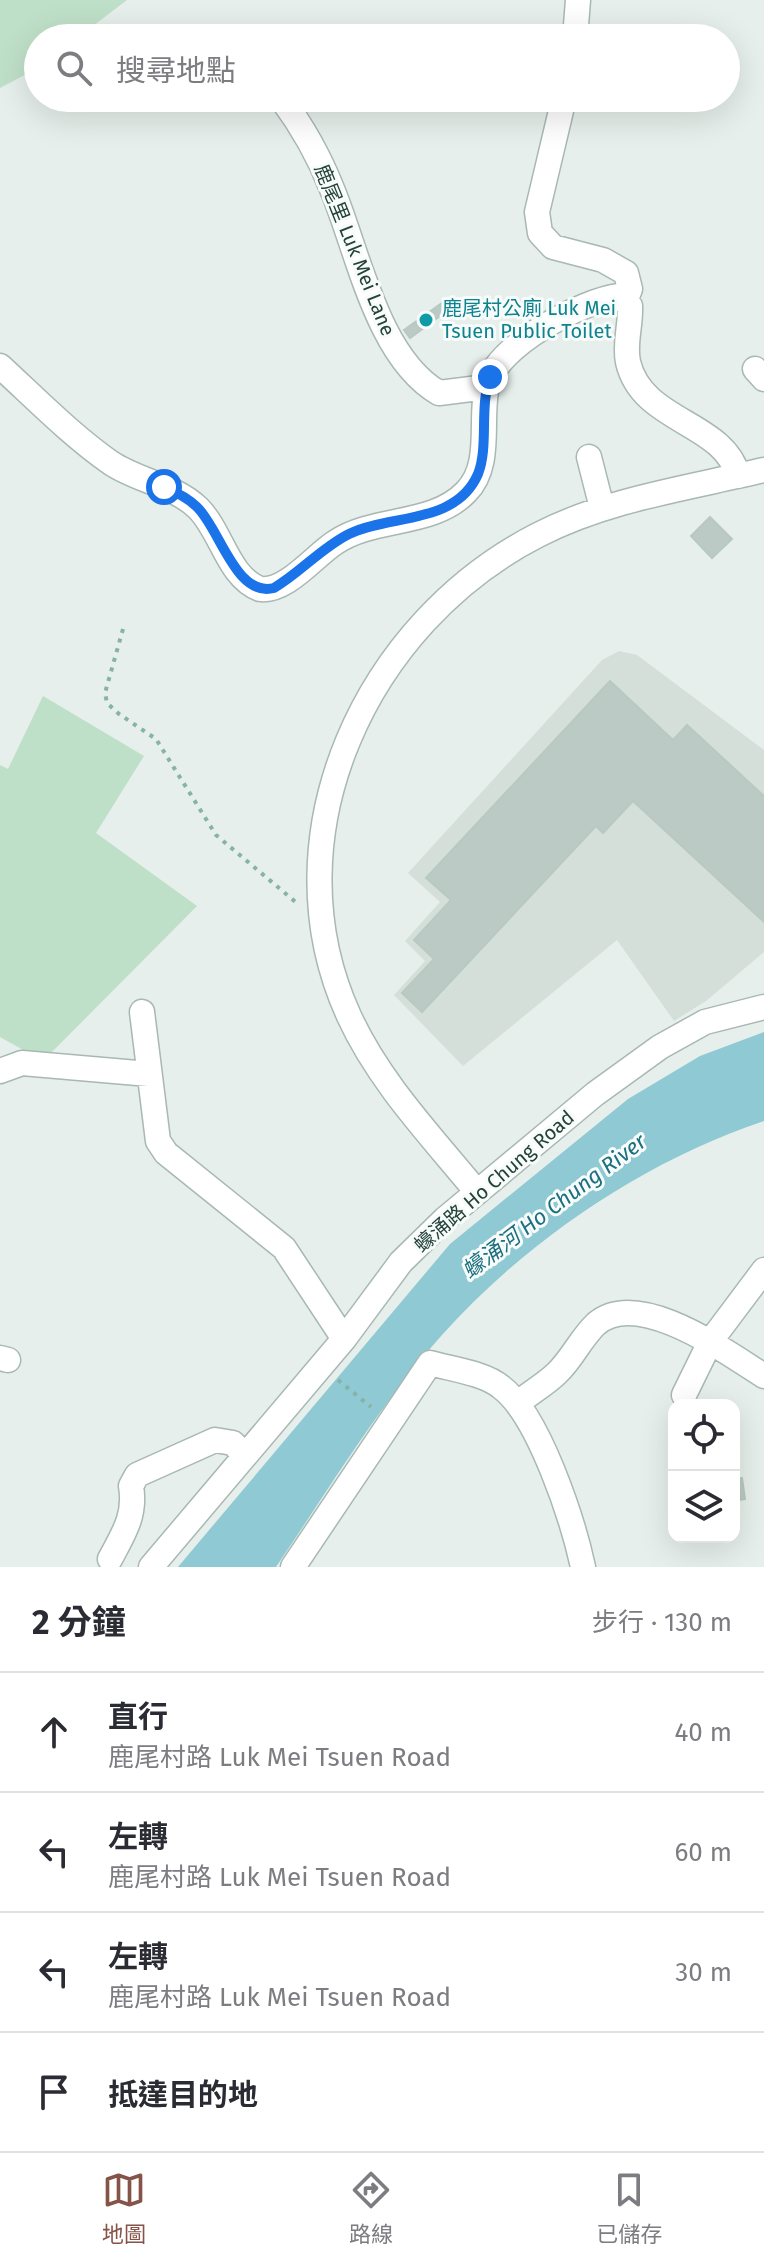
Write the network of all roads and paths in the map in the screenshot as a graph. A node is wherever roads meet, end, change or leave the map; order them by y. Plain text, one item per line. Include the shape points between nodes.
1 (578, 0) edge
2 (576, 24) edge
3 (292, 112) edge
4 (561, 112) edge
5 (626, 299) junction
6 (0, 366) edge
7 (487, 387) junction
8 (589, 457) dead end
9 (764, 470) edge
10 (738, 476) junction
11 (602, 508) junction
12 (123, 629) dead end
13 (298, 904) dead end
14 (764, 1007) edge
15 (142, 1012) dead end
16 (0, 1071) edge
17 (149, 1074) junction
18 (477, 1192) junction
19 (764, 1270) edge
20 (344, 1339) junction
21 (710, 1342) junction
22 (321, 1366) junction
23 (764, 1376) edge
24 (684, 1395) dead end
25 (518, 1403) junction
26 (391, 1424) junction
27 (244, 1455) junction
28 (110, 1559) dead end
29 (151, 1567) edge
30 (293, 1567) edge
31 (583, 1567) edge

1 - 2 street
3 - 7 street, 鹿尾里 Luk Mei Lane via 332,187 382,322 409,367 439,393
4 - 5 street via 537,212 540,233 553,247 603,260 626,273
5 - 7 street via 607,298 547,326 500,360
5 - 10 street via 628,363 639,387 666,413 728,452
6 - 7 street via 112,463 197,507 239,575 266,590 346,535 435,511 464,494 482,461
8 - 11 street
9 - 10 street
10 - 11 street
11 - 18 street via 510,551 425,621 362,709 326,809 320,912 330,964 348,1014 388,1081
12 - 13 path via 105,693 107,703 156,739 216,835
14 - 18 street, 蠔涌路 Ho Chung Road via 705,1022 660,1047
15 - 17 street
16 - 17 street via 22,1063
17 - 20 street via 158,1141 166,1153 284,1248
18 - 20 street, 蠔涌路 Ho Chung Road via 401,1262
19 - 21 street
20 - 22 street, 蠔涌路 Ho Chung Road
21 - 23 street
21 - 24 street
21 - 25 street via 648,1313 617,1315 598,1323 557,1374
22 - 26 path
22 - 27 street, 蠔涌路 Ho Chung Road
25 - 26 street via 499,1385 430,1363
25 - 31 street via 559,1488
26 - 30 street
27 - 28 street via 233,1443 215,1440 137,1475 131,1486 130,1522
27 - 29 street, 蠔涌路 Ho Chung Road

